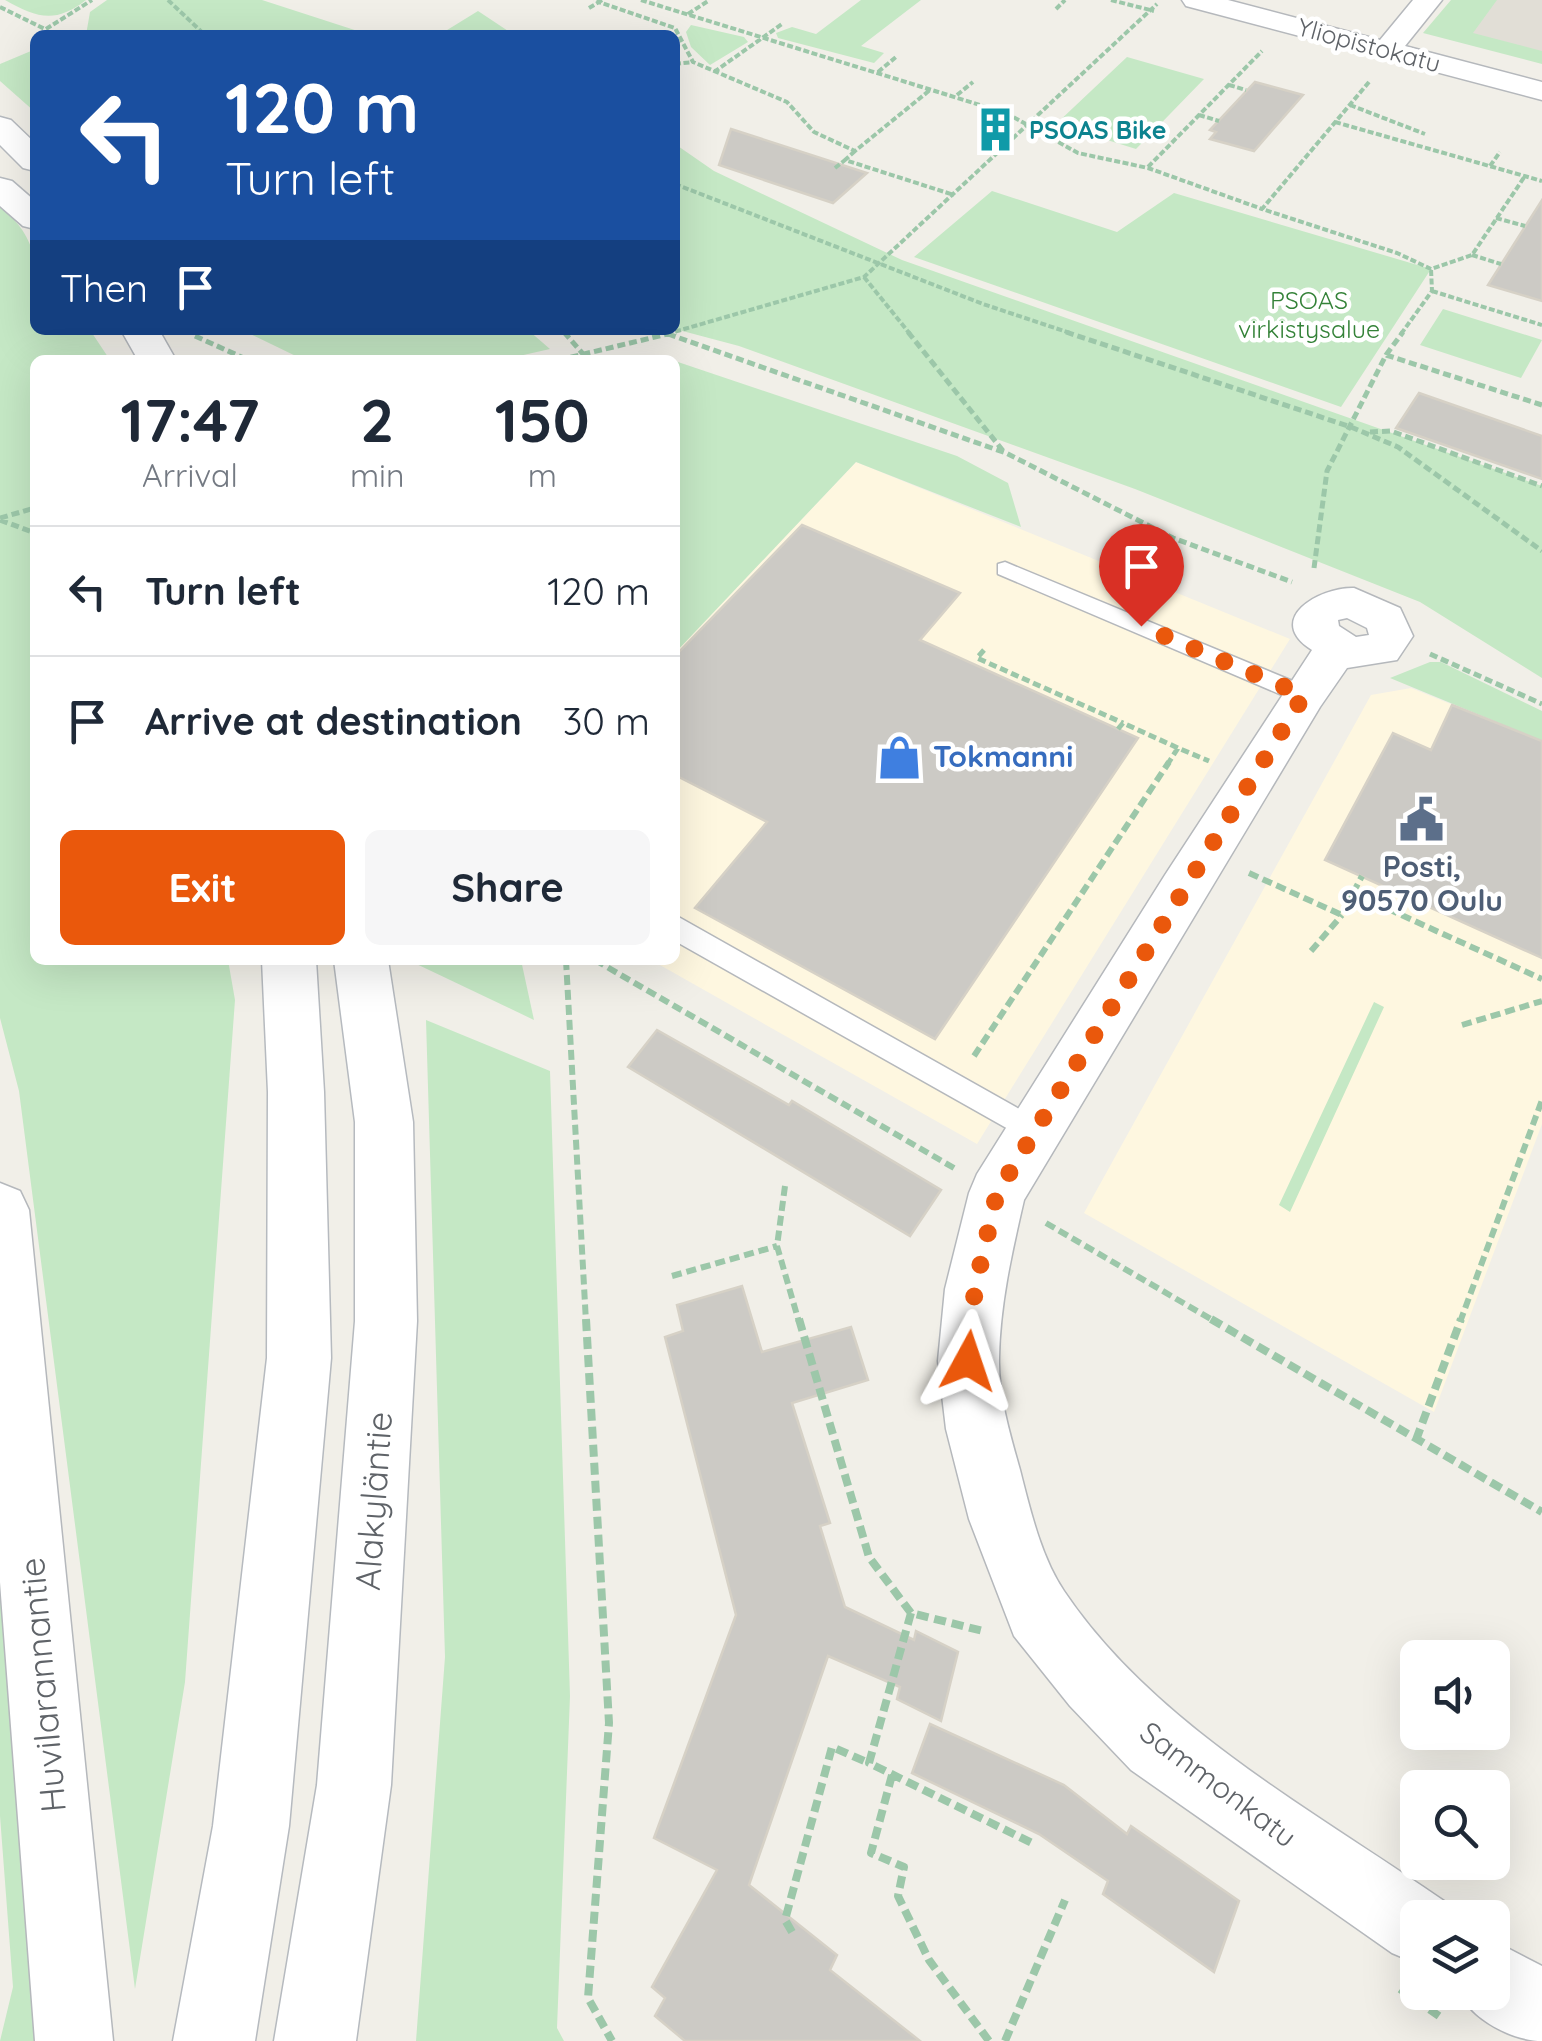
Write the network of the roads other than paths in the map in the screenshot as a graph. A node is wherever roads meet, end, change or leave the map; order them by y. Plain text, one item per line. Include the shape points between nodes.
1 (1196, 0) edge
2 (1428, 0) edge
3 (1382, 62) junction
4 (1542, 91) edge
5 (0, 127) edge
6 (30, 156) edge
7 (0, 188) edge
8 (30, 215) edge
9 (1004, 569) dead end
10 (1321, 672) joint
11 (680, 932) edge
12 (289, 965) edge
13 (362, 965) edge
14 (1035, 1132) junction
15 (0, 1210) edge
16 (1400, 1914) edge
17 (1510, 1990) edge
18 (1542, 2011) edge
19 (74, 2041) edge
20 (214, 2041) edge
21 (315, 2041) edge

1 - 3 street, Yliopistokatu
2 - 3 street
3 - 4 street, Yliopistokatu
5 - 6 main road
7 - 8 main road
9 - 10 lane
10 - 14 street, Sammonkatu
11 - 14 lane
12 - 20 main road via 298,1358 250,1826
13 - 21 main road, Alakyläntie via 384,1122 386,1321 354,1785
14 - 16 street, Sammonkatu via 1016,1205 975,1288 968,1361 977,1430 1001,1518 1038,1612 1156,1745
15 - 19 street, Huvilarannantie
17 - 18 street

